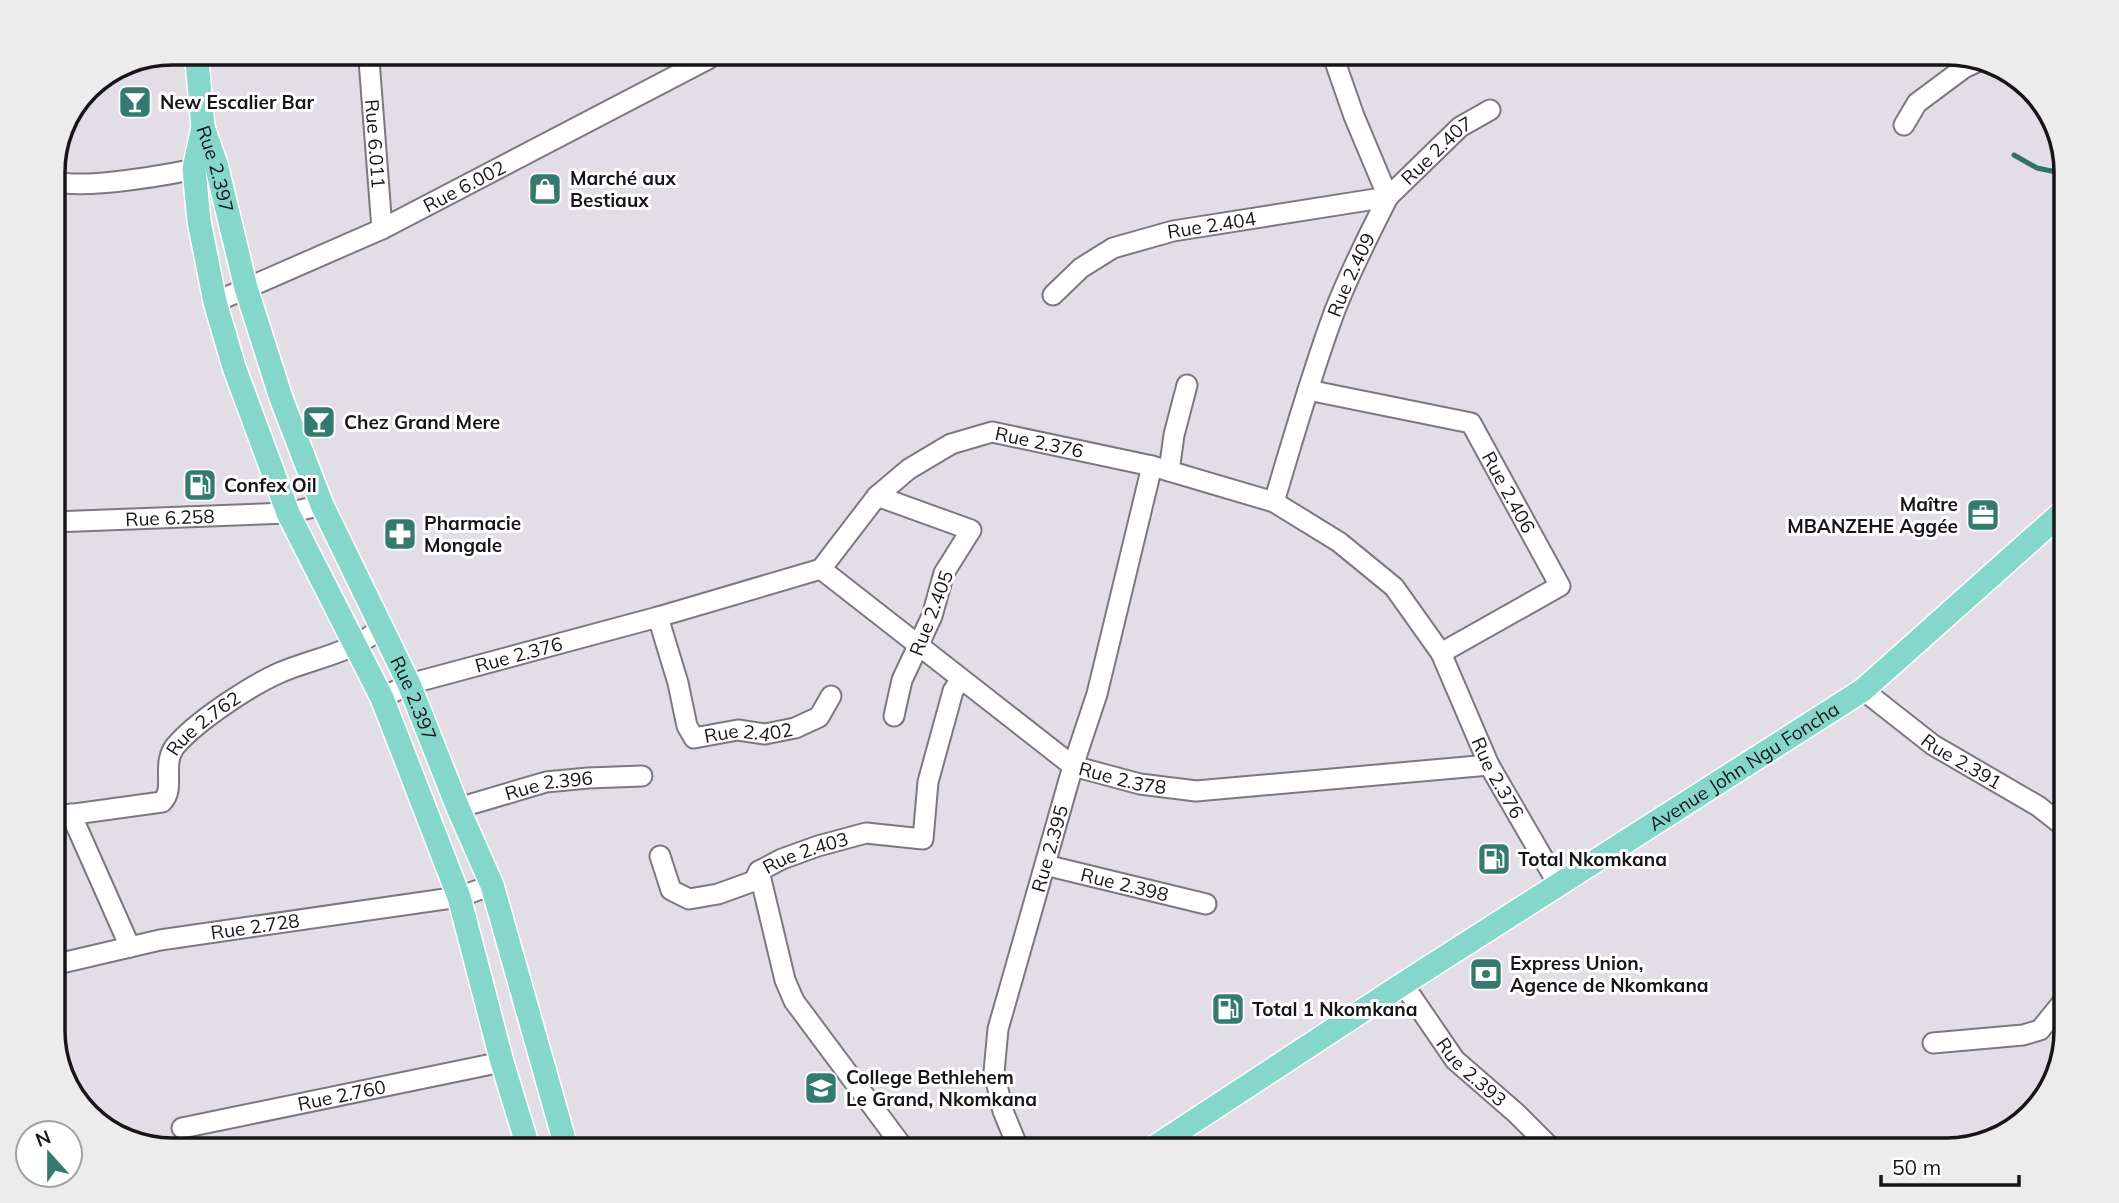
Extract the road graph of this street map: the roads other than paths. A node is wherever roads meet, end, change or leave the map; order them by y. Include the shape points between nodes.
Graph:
1 (197, 65) edge
2 (369, 65) edge
3 (696, 65) edge
4 (1337, 65) edge
5 (1967, 67) edge
6 (1490, 110) dead end
7 (1904, 125) dead end
8 (205, 167) junction
9 (65, 184) edge
10 (1388, 197) junction
11 (382, 229) junction
12 (246, 288) junction
13 (1053, 295) dead end
14 (215, 302) junction
15 (1187, 385) dead end
16 (1308, 390) junction
17 (1161, 468) junction
18 (877, 496) junction
19 (1274, 502) junction
20 (323, 505) junction
21 (288, 513) junction
22 (2054, 520) edge
23 (65, 522) edge
24 (821, 569) junction
25 (658, 617) junction
26 (382, 628) junction
27 (355, 645) junction
28 (919, 646) junction
29 (1441, 653) junction
30 (961, 679) junction
31 (410, 684) junction
32 (1863, 691) junction
33 (831, 696) dead end
34 (382, 698) junction
35 (894, 716) dead end
36 (1489, 765) junction
37 (1073, 766) junction
38 (642, 776) dead end
39 (458, 808) junction
40 (65, 815) edge
41 (2054, 819) edge
42 (65, 821) edge
43 (660, 856) dead end
44 (1045, 865) junction
45 (759, 871) junction
46 (1559, 884) junction
47 (492, 886) junction
48 (460, 897) junction
49 (1206, 904) dead end
50 (130, 947) junction
51 (65, 962) edge
52 (1403, 984) junction
53 (2054, 1013) edge
54 (1933, 1043) dead end
55 (502, 1062) junction
56 (182, 1128) dead end
57 (525, 1138) edge
58 (564, 1138) edge
59 (896, 1138) edge
60 (1014, 1138) edge
61 (1168, 1138) edge
62 (1541, 1138) edge

1 - 8 main road, Rue 2.397
2 - 11 street, Rue 6.011
3 - 11 street, Rue 6.002
4 - 10 street
5 - 7 street via 1917,103
6 - 10 street, Rue 2.407 via 1460,127
8 - 9 street via 96,184
8 - 12 main road, Rue 2.397
8 - 14 main road, Rue 2.397 via 199,221
10 - 13 street, Rue 2.404 via 1173,231 1113,248 1081,268
10 - 16 street, Rue 2.409 via 1334,312
11 - 12 street, Rue 6.002
12 - 14 street, Rue 6.002
12 - 20 main road, Rue 2.397 via 281,398
14 - 21 main road, Rue 2.397
15 - 17 street
16 - 19 street, Rue 2.409
16 - 29 street, Rue 2.406 via 1471,423 1560,586
17 - 18 street, Rue 2.376 via 992,432 951,444 909,468
17 - 19 street, Rue 2.376
17 - 37 street, Rue 2.395
18 - 24 street, Rue 2.376
18 - 28 street, Rue 2.405 via 971,530 944,573
19 - 29 street, Rue 2.376 via 1339,542 1394,587
20 - 21 street, Rue 6.258
20 - 26 main road, Rue 2.397
21 - 23 street, Rue 6.258
21 - 27 main road, Rue 2.397
22 - 32 main road, Avenue John Ngu Foncha
24 - 25 street, Rue 2.376
24 - 28 street, Rue 2.378
25 - 31 street, Rue 2.376
25 - 33 street, Rue 2.402 via 694,738 738,730 765,734 795,728 819,717
26 - 27 street, Rue 2.762
26 - 31 main road, Rue 2.397
27 - 34 main road, Rue 2.397
27 - 40 street, Rue 2.762 via 269,678 195,728 172,751 168,792 162,802
28 - 30 street, Rue 2.378
28 - 35 street, Rue 2.405 via 902,680
29 - 36 street, Rue 2.376
30 - 37 street, Rue 2.378
30 - 45 street, Rue 2.403 via 953,691 928,782 923,839 866,833 806,850
31 - 34 street, Rue 2.376
31 - 39 main road, Rue 2.397
32 - 41 street, Rue 2.391 via 1933,746
32 - 46 main road, Avenue John Ngu Foncha
34 - 48 main road, Rue 2.397
36 - 37 street, Rue 2.378 via 1196,791 1140,784
36 - 46 street, Rue 2.376
37 - 44 street, Rue 2.395
38 - 39 street, Rue 2.396 via 546,782
39 - 47 main road, Rue 2.397
42 - 50 street
43 - 45 street via 671,890 689,899 754,881
44 - 49 street, Rue 2.398
44 - 60 street, Rue 2.395 via 998,1029 994,1072
45 - 59 street, Rue 2.403 via 794,1001
46 - 52 main road, Avenue John Ngu Foncha
47 - 48 street, Rue 2.728
47 - 58 main road, Rue 2.397
48 - 50 street, Rue 2.728
48 - 55 main road, Rue 2.397
50 - 51 street, Rue 2.728
52 - 61 main road, Avenue John Ngu Foncha
52 - 62 street, Rue 2.393 via 1455,1060
53 - 54 street via 2040,1030 2022,1035
55 - 56 street, Rue 2.760
55 - 57 main road, Rue 2.397

